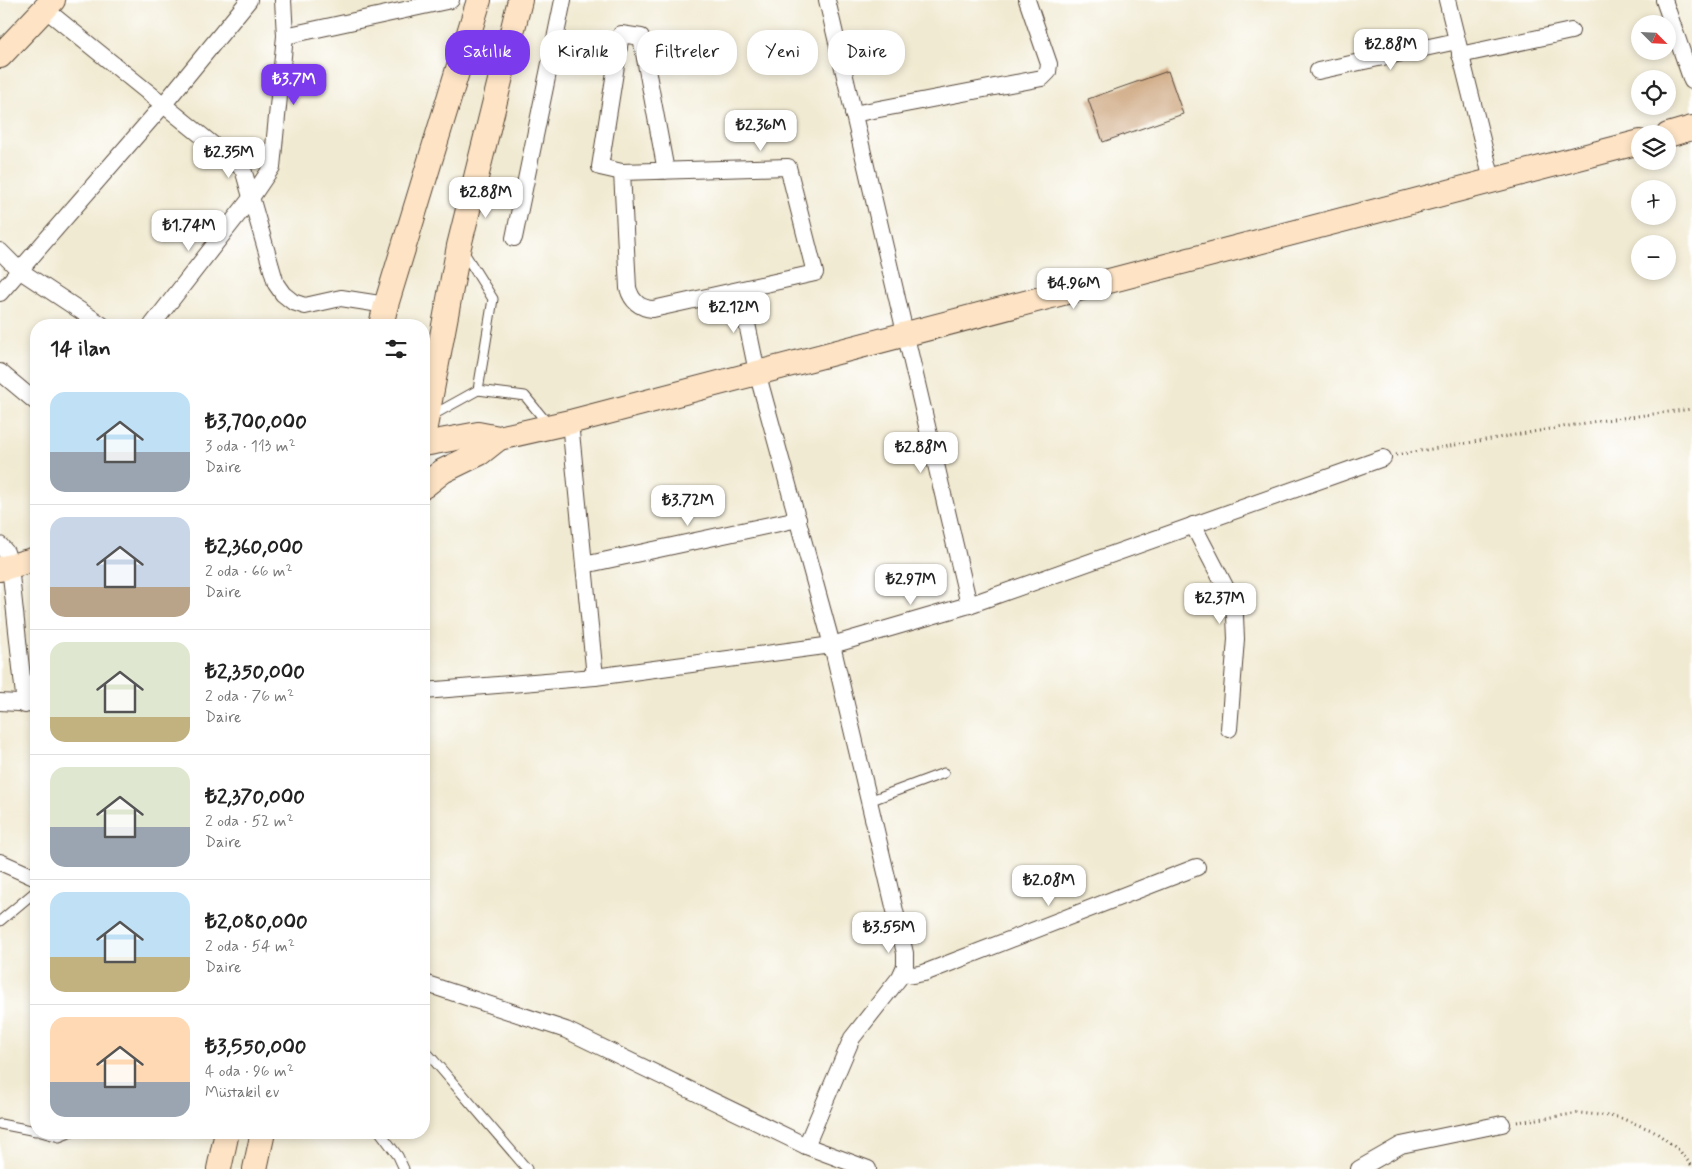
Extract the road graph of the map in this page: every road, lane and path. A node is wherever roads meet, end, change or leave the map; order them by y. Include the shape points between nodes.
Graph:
1 (249, 0) edge
2 (283, 0) edge
3 (451, 0) edge
4 (478, 0) edge
5 (520, 0) edge
6 (563, 0) edge
7 (827, 0) edge
8 (1027, 0) edge
9 (1447, 0) edge
10 (1664, 0) edge
11 (49, 4) edge
12 (1571, 30) dead end
13 (285, 36) junction
14 (1459, 48) junction
15 (0, 56) edge
16 (1318, 71) dead end
17 (1692, 81) edge
18 (164, 104) junction
19 (853, 114) junction
20 (1692, 128) edge
21 (1676, 133) edge
22 (1631, 144) edge
23 (666, 171) junction
24 (622, 172) junction
25 (1492, 180) junction
26 (251, 198) junction
27 (514, 238) dead end
28 (459, 246) junction
29 (0, 251) edge
30 (18, 270) junction
31 (740, 290) junction
32 (0, 293) edge
33 (384, 315) edge
34 (93, 319) edge
35 (157, 319) edge
36 (904, 335) junction
37 (0, 372) edge
38 (757, 372) junction
39 (478, 390) junction
40 (30, 397) edge
41 (430, 399) edge
42 (1692, 410) edge
43 (430, 422) edge
44 (560, 424) junction
45 (499, 438) junction
46 (430, 443) edge
47 (1383, 458) joint
48 (430, 481) edge
49 (798, 519) junction
50 (1193, 526) junction
51 (30, 559) edge
52 (3, 560) edge
53 (584, 565) junction
54 (969, 605) junction
55 (832, 646) junction
56 (595, 677) junction
57 (430, 691) edge
58 (30, 700) edge
59 (0, 702) edge
60 (30, 705) edge
61 (1229, 729) dead end
62 (944, 773) dead end
63 (869, 801) junction
64 (0, 862) edge
65 (1197, 867) dead end
66 (30, 875) edge
67 (30, 896) edge
68 (0, 921) edge
69 (903, 972) junction
70 (430, 985) edge
71 (430, 1056) edge
72 (0, 1124) edge
73 (1502, 1124) joint
74 (30, 1130) edge
75 (225, 1139) edge
76 (261, 1139) edge
77 (385, 1139) edge
78 (806, 1146) junction
79 (1692, 1166) edge
80 (219, 1169) edge
81 (255, 1169) edge
82 (404, 1169) edge
83 (527, 1169) edge
84 (868, 1169) edge
85 (1359, 1169) edge

1 - 18 street
2 - 13 street
3 - 13 street
4 - 33 main road
5 - 28 main road
6 - 27 street
7 - 19 street
8 - 19 street via 1049,64 1048,72 1042,78
9 - 14 street
10 - 17 street
11 - 15 main road
11 - 18 street
12 - 14 street
13 - 26 street via 272,167
14 - 16 street
14 - 25 street
18 - 26 street via 242,169
18 - 30 street
19 - 36 street
20 - 21 main road
22 - 25 main road
23 - 24 street
23 - 24 street via 642,37 622,34 600,167
23 - 31 street via 788,167 816,273
24 - 31 street via 628,288 634,301 653,309
25 - 36 main road
26 - 33 street via 276,284 283,294 305,306 340,298
26 - 35 street
28 - 39 lane via 493,299
28 - 41 main road
29 - 30 street
30 - 32 street
30 - 34 street
31 - 38 street
36 - 38 main road
36 - 54 street
37 - 40 street
38 - 44 main road
38 - 49 street
39 - 43 lane
39 - 44 lane via 525,396
42 - 47 path via 1598,421
44 - 45 main road
44 - 53 street
45 - 46 main road via 478,434
45 - 48 main road via 480,453 443,471
47 - 50 street
49 - 53 street
49 - 55 street
50 - 54 street
50 - 61 street via 1229,594 1235,616
51 - 52 main road
52 - 58 street
53 - 56 street
54 - 55 street
55 - 56 street
55 - 63 street
56 - 57 street
59 - 60 street
62 - 63 lane
63 - 69 street via 905,952
64 - 66 street
65 - 69 street via 924,973 913,975
67 - 68 lane
69 - 78 street via 852,1038
70 - 78 street via 566,1030
71 - 83 lane
72 - 74 lane
73 - 79 path via 1580,1113 1618,1117 1654,1132 1680,1150
73 - 85 street via 1401,1145
75 - 80 main road
76 - 81 main road
77 - 82 lane
78 - 84 street

